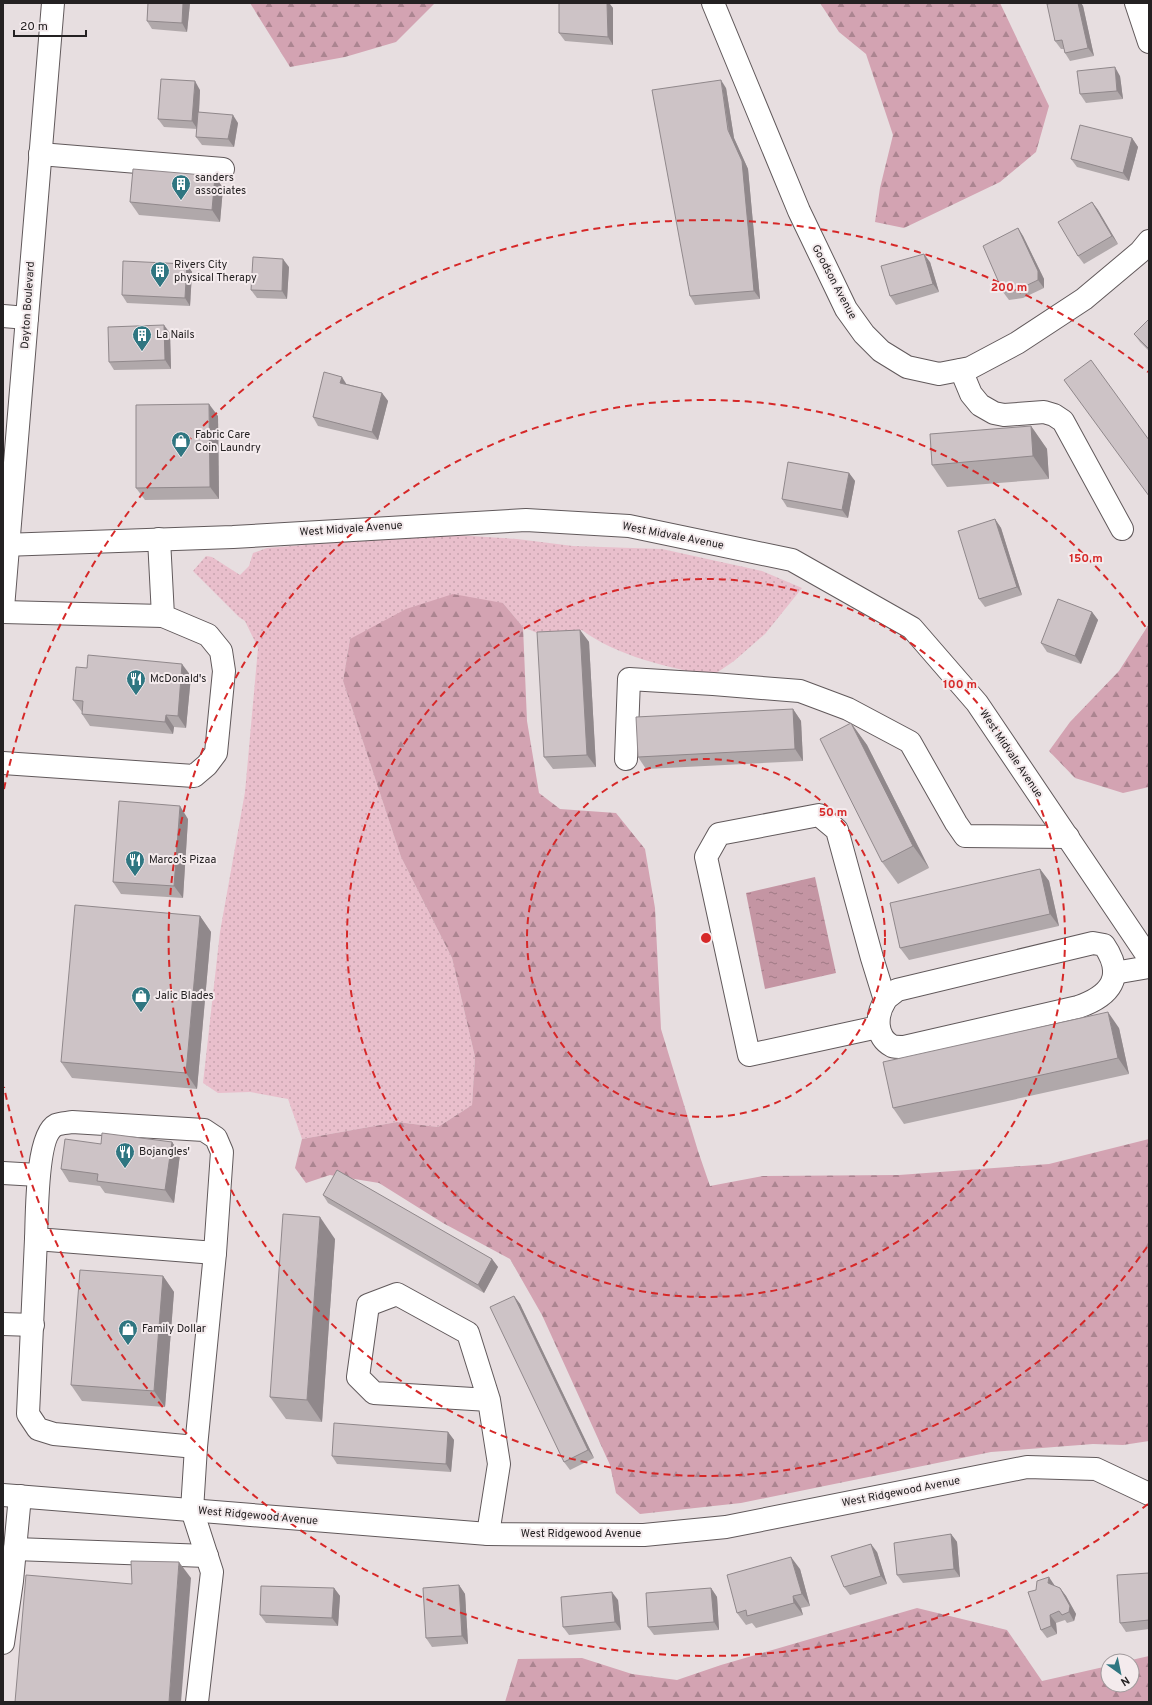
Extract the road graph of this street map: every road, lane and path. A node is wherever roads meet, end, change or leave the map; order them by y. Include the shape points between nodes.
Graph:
1 (53, 3) edge
2 (713, 3) edge
3 (1136, 3) edge
4 (1149, 42) edge
5 (40, 154) junction
6 (223, 169) dead end
7 (1149, 241) edge
8 (3, 316) edge
9 (27, 318) junction
10 (961, 370) junction
11 (9, 476) edge
12 (1122, 530) dead end
13 (159, 539) junction
14 (6, 545) edge
15 (3, 608) edge
16 (3, 612) edge
17 (163, 616) junction
18 (626, 759) dead end
19 (3, 763) edge
20 (1068, 838) junction
21 (1149, 958) edge
22 (1149, 967) edge
23 (1114, 972) junction
24 (885, 1000) junction
25 (878, 1027) junction
26 (3, 1173) edge
27 (38, 1175) junction
28 (36, 1238) junction
29 (215, 1253) junction
30 (3, 1324) edge
31 (33, 1325) junction
32 (489, 1400) junction
33 (196, 1446) junction
34 (1149, 1494) edge
35 (12, 1496) edge
36 (192, 1510) junction
37 (488, 1534) junction
38 (15, 1549) junction
39 (207, 1556) junction
40 (3, 1643) edge
41 (197, 1702) edge

1 - 5 street, Dayton Boulevard
2 - 10 street, Goodson Avenue via 799,211 846,309 864,334 881,351 907,367 939,374
3 - 4 street
5 - 6 street
5 - 9 street, Dayton Boulevard
7 - 10 street, Goodson Avenue via 1140,252 1084,299 1017,343 970,368
8 - 9 street
9 - 11 street, Dayton Boulevard
10 - 12 street via 970,394 980,405 994,413 1004,415 1044,412 1063,421
11 - 14 street, Dayton Boulevard
13 - 14 street, West Midvale Avenue
13 - 17 street
13 - 20 street, West Midvale Avenue via 526,520 629,526 792,560 912,628 977,703
14 - 15 street, Dayton Boulevard
16 - 17 street
17 - 19 street via 208,635 221,651 224,671 216,753 208,765 194,776
18 - 20 street via 629,679 800,691 848,708 910,742 965,836
20 - 21 street, West Midvale Avenue
22 - 23 street
23 - 24 street via 1110,954 1104,945 1093,943 897,990
23 - 25 street via 1114,981 1109,989 1091,1002 1018,1021 904,1047 889,1044
24 - 25 street via 879,1015
24 - 25 street via 837,830 819,814 719,834 706,857 749,1055
26 - 27 street
27 - 28 street
27 - 29 street via 46,1137 56,1126 72,1122 204,1130 216,1138 222,1152
28 - 29 street
28 - 31 street
29 - 33 street
30 - 31 street
31 - 33 street via 28,1414 38,1429 54,1434
32 - 32 street via 468,1333 397,1294 368,1305 358,1377 374,1393
32 - 37 street via 499,1464
33 - 36 street
34 - 37 street, West Ridgewood Avenue via 1096,1469 1027,1467 726,1527 644,1535
35 - 36 street, West Ridgewood Avenue
35 - 38 street
36 - 37 street, West Ridgewood Avenue
36 - 39 street
38 - 39 street
38 - 40 street
39 - 41 street via 212,1572

